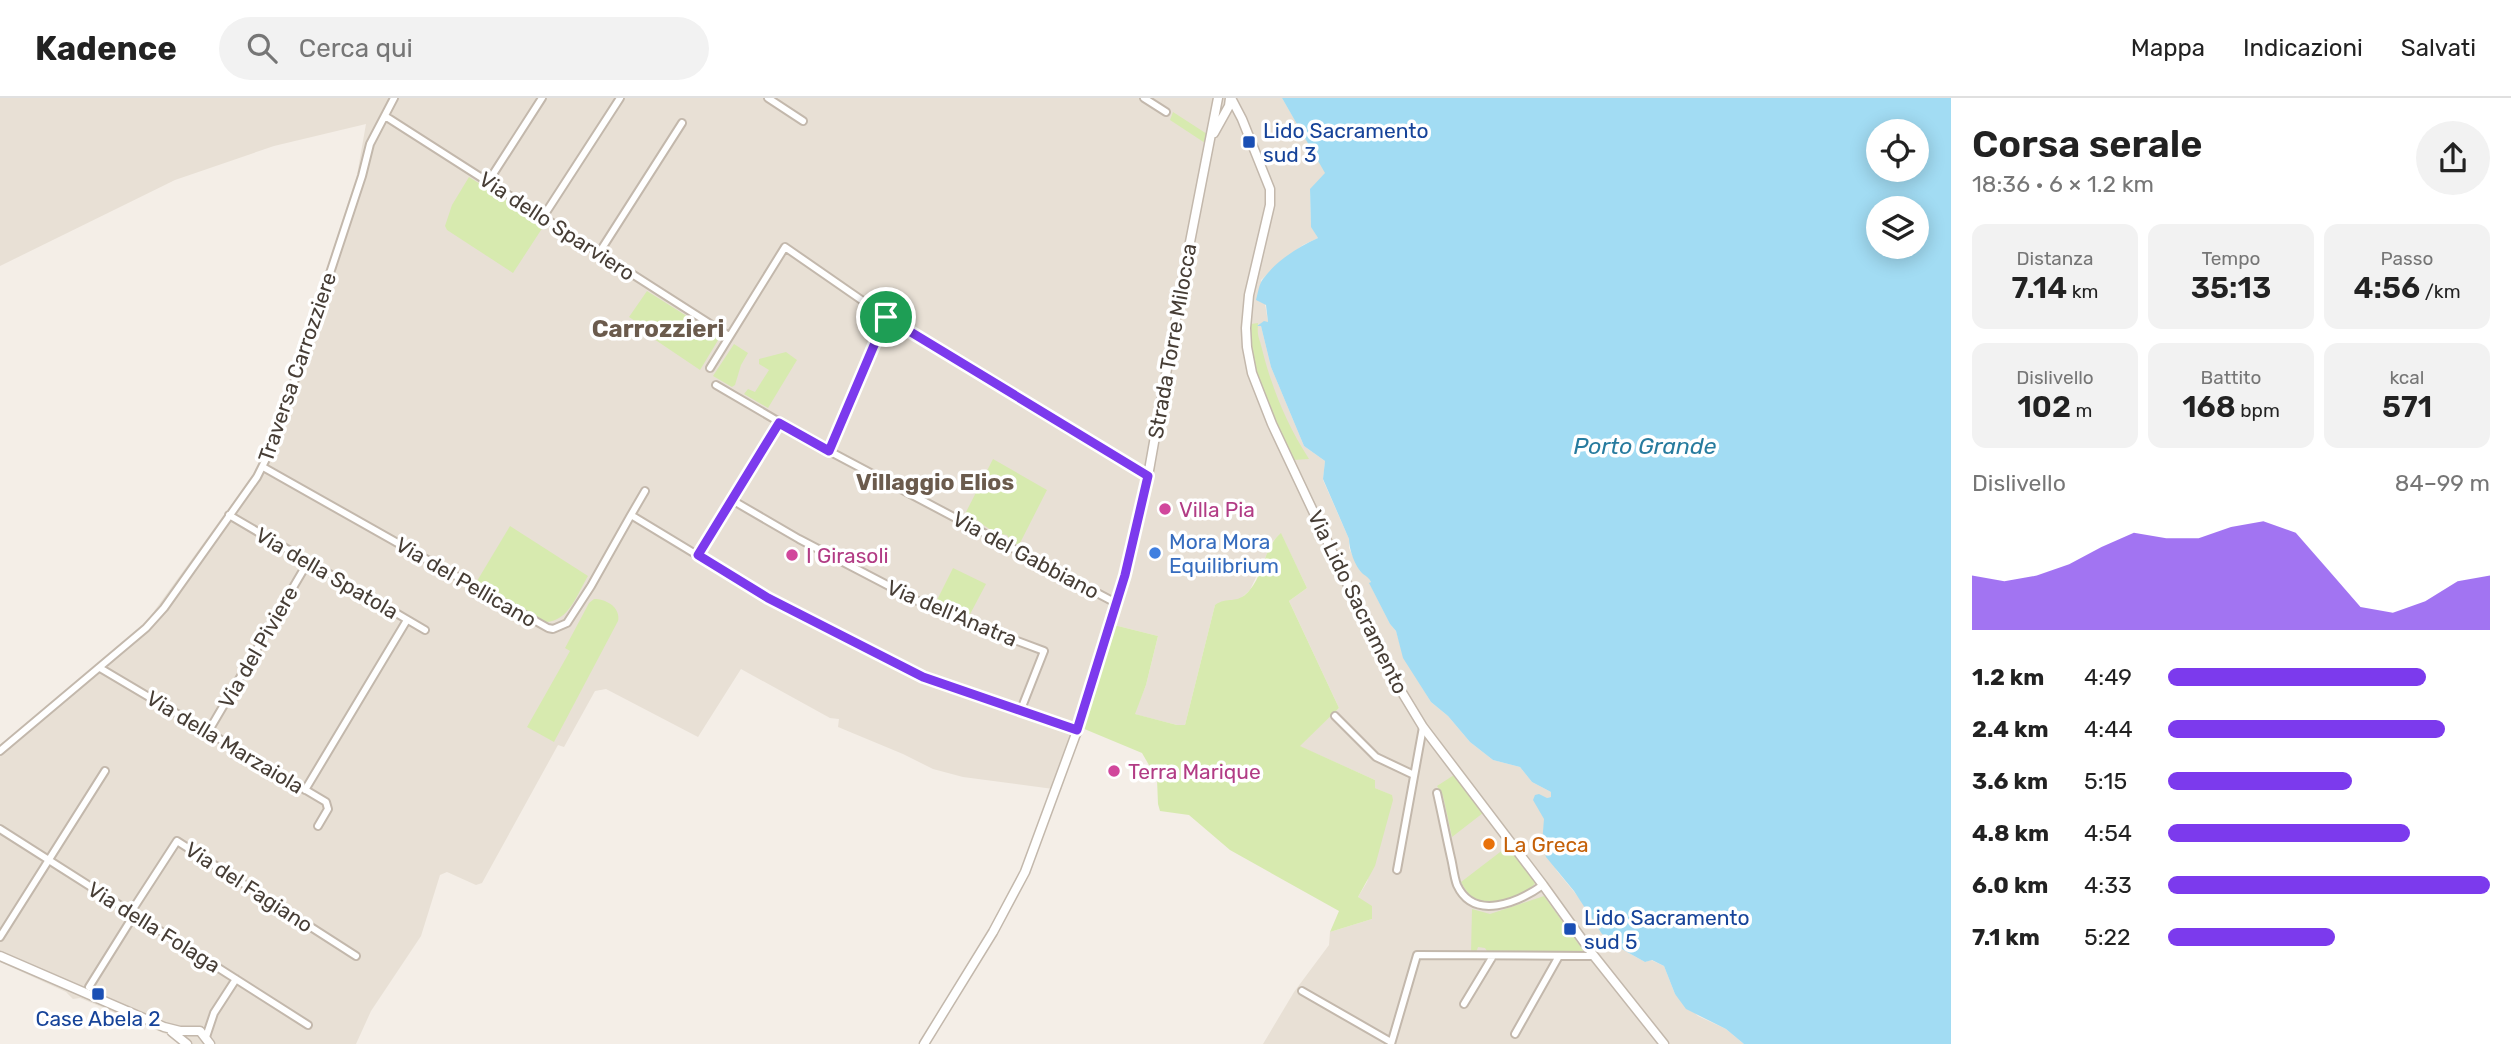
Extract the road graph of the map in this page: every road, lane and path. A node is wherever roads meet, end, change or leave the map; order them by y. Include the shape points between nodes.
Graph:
1 (394, 98) edge
2 (542, 98) edge
3 (620, 98) edge
4 (768, 98) edge
5 (1144, 98) edge
6 (1229, 98) edge
7 (1218, 102) edge
8 (1166, 112) dead end
9 (384, 116) junction
10 (1242, 119) junction
11 (803, 121) dead end
12 (682, 123) dead end
13 (1219, 124) junction
14 (1211, 139) junction
15 (488, 182) junction
16 (543, 218) junction
17 (599, 253) junction
18 (886, 317) junction
19 (729, 336) junction
20 (710, 368) dead end
21 (716, 385) dead end
22 (779, 423) junction
23 (829, 451) junction
24 (263, 467) junction
25 (1148, 476) junction
26 (645, 491) dead end
27 (732, 499) junction
28 (631, 515) junction
29 (229, 516) junction
30 (698, 555) junction
31 (308, 562) junction
32 (1116, 603) junction
33 (407, 620) junction
34 (425, 630) dead end
35 (100, 668) junction
36 (1020, 712) junction
37 (1335, 716) dead end
38 (1423, 727) junction
39 (1077, 730) junction
40 (208, 732) junction
41 (0, 751) edge
42 (105, 771) dead end
43 (1413, 775) junction
44 (305, 790) junction
45 (1437, 793) dead end
46 (318, 826) dead end
47 (0, 829) edge
48 (49, 860) junction
49 (1397, 870) dead end
50 (1543, 885) junction
51 (133, 914) junction
52 (0, 937) edge
53 (1418, 946) dead end
54 (0, 956) edge
55 (356, 956) dead end
56 (1417, 956) junction
57 (1493, 956) junction
58 (1559, 956) junction
59 (1594, 956) junction
60 (236, 979) junction
61 (89, 987) dead end
62 (1303, 991) dead end
63 (1464, 1004) dead end
64 (214, 1013) junction
65 (309, 1025) dead end
66 (164, 1027) junction
67 (195, 1031) junction
68 (1515, 1034) dead end
69 (207, 1041) edge
70 (1391, 1043) edge
71 (187, 1044) edge
72 (924, 1044) edge
73 (1664, 1044) edge

1 - 9 street, Traversa Carrozziere
2 - 15 street
3 - 16 street
4 - 11 street
5 - 8 street
6 - 7 street
6 - 10 street, Via Lido Sacramento
6 - 13 street
7 - 14 street, Strada Torre Milocca
9 - 15 street, Via dello Sparviero
9 - 24 street, Traversa Carrozziere via 370,145
10 - 13 street via 1232,117
10 - 38 street, Via Lido Sacramento via 1271,196 1247,311 1252,373 1386,666
12 - 17 street
13 - 14 street
14 - 25 street, Strada Torre Milocca
15 - 16 street, Via dello Sparviero
16 - 17 street, Via dello Sparviero
17 - 19 street, Via dello Sparviero
18 - 19 street via 785,247
18 - 23 street
18 - 25 street
19 - 20 street
21 - 22 street, Via del Gabbiano
22 - 23 street, Via del Gabbiano
22 - 27 street
23 - 32 street, Via del Gabbiano
24 - 28 street, Via del Pellicano via 554,629 567,623 592,586
24 - 29 street, Traversa Carrozziere
25 - 32 street, Strada Torre Milocca
26 - 28 street
27 - 30 street
27 - 36 street, Via dell'Anatra via 935,610 1044,651
28 - 30 street
29 - 31 street, Via della Spatola
29 - 35 street, Traversa Carrozziere via 163,608
30 - 36 street via 768,598 923,677
31 - 33 street, Via della Spatola
31 - 40 street, Via del Piviere
32 - 39 street, Strada Torre Milocca
33 - 34 street, Via della Spatola
33 - 44 street
35 - 40 street, Via della Marzaiola
35 - 41 street, Traversa Carrozziere
36 - 39 street
37 - 43 street via 1376,757
38 - 43 street
38 - 50 street, Via Lido Sacramento
39 - 72 street, Strada Torre Milocca via 1025,872
40 - 44 street, Via della Marzaiola
42 - 48 street
43 - 49 street
44 - 46 street, Via della Marzaiola via 326,802 328,809
45 - 50 street via 1457,884 1469,900 1497,906
47 - 48 street, Via della Folaga
48 - 51 street, Via della Folaga
48 - 52 street
50 - 59 street, Via Lido Sacramento
51 - 55 street, Via del Fagiano via 177,841
51 - 60 street, Via della Folaga
51 - 61 street, Via del Fagiano
53 - 56 street
54 - 66 street
56 - 57 street
56 - 70 street
57 - 58 street
57 - 63 street
58 - 59 street
58 - 68 street
59 - 73 street, Via Lido Sacramento
60 - 64 street
60 - 65 street, Via della Folaga
62 - 70 street
64 - 67 street
64 - 69 street
66 - 67 street
66 - 71 street
67 - 69 street via 202,1032
67 - 71 street via 188,1035

